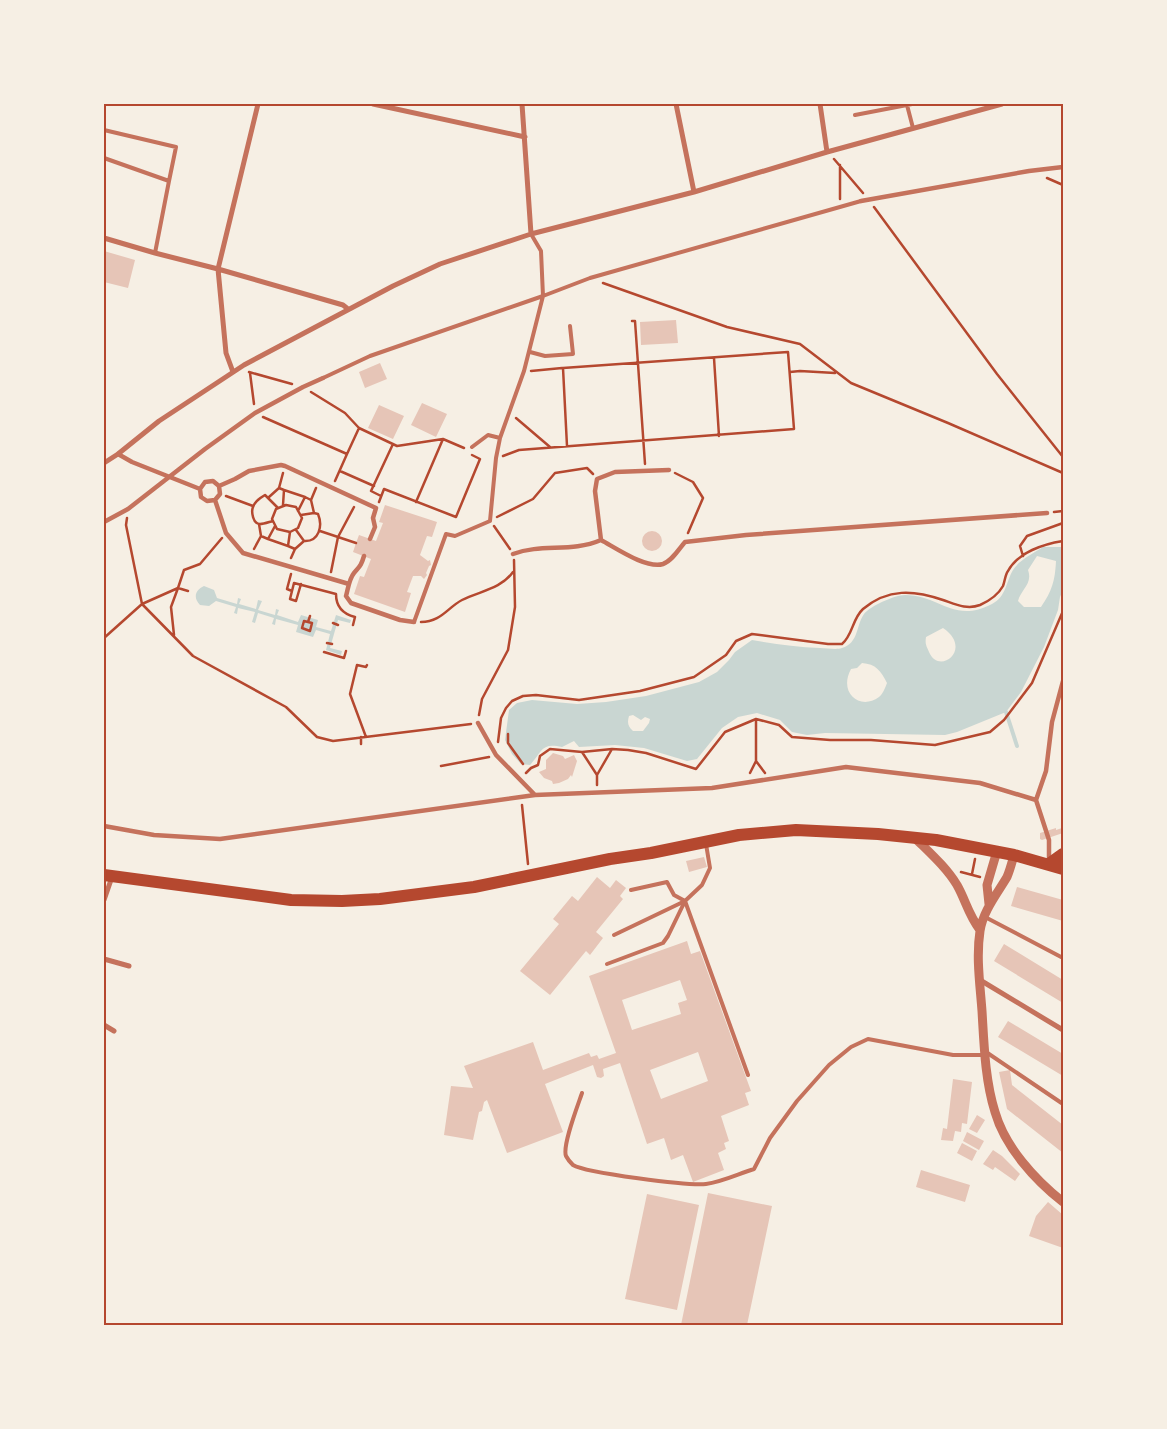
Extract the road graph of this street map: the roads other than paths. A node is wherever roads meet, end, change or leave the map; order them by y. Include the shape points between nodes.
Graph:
1 (258, 104) edge
2 (373, 104) edge
3 (522, 104) edge
4 (676, 104) edge
5 (820, 104) edge
6 (912, 104) edge
7 (1002, 104) edge
8 (907, 106) junction
9 (855, 115) dead end
10 (913, 128) junction
11 (104, 130) edge
12 (525, 137) junction
13 (826, 152) junction
14 (104, 158) edge
15 (1063, 167) edge
16 (169, 181) junction
17 (694, 192) junction
18 (861, 201) joint
19 (531, 234) junction
20 (104, 238) edge
21 (154, 253) junction
22 (218, 269) junction
23 (543, 296) junction
24 (348, 310) junction
25 (570, 326) dead end
26 (530, 352) junction
27 (233, 372) junction
28 (324, 378) joint
29 (500, 438) junction
30 (472, 447) dead end
31 (118, 454) junction
32 (104, 463) edge
33 (669, 470) road end
34 (170, 477) junction
35 (219, 486) junction
36 (200, 489) junction
37 (215, 500) junction
38 (1047, 513) dead end
39 (104, 522) edge
40 (370, 539) dead end
41 (601, 540) junction
42 (513, 554) road end
43 (364, 556) dead end
44 (349, 584) junction
45 (414, 622) joint
46 (1063, 681) edge
47 (478, 723) road end
48 (535, 795) junction
49 (1036, 800) junction
50 (104, 826) edge
51 (915, 838) junction
52 (706, 842) junction
53 (997, 852) junction
54 (1063, 854) edge
55 (1014, 855) junction
56 (1049, 864) junction
57 (1063, 869) edge
58 (108, 876) edge
59 (631, 890) dead end
60 (104, 900) edge
61 (686, 901) junction
62 (989, 905) junction
63 (984, 917) junction
64 (980, 930) junction
65 (614, 935) dead end
66 (1063, 958) edge
67 (104, 959) edge
68 (607, 964) dead end
69 (129, 966) dead end
70 (980, 980) junction
71 (104, 1025) edge
72 (114, 1030) dead end
73 (1063, 1030) edge
74 (985, 1053) junction
75 (748, 1075) dead end
76 (582, 1093) dead end
77 (1063, 1104) edge
78 (1063, 1202) edge

1 - 22 street
2 - 12 street
3 - 12 street
4 - 17 street
5 - 13 street
6 - 8 lane
7 - 10 street
8 - 9 lane
8 - 10 lane
10 - 13 street
11 - 16 lane via 176,147
12 - 19 street
13 - 17 street
14 - 16 lane
15 - 18 street
16 - 21 lane
17 - 19 street
18 - 23 lane via 590,278
19 - 23 lane via 541,251
19 - 24 street via 440,264
20 - 21 street
21 - 22 street
22 - 24 street
22 - 27 street via 226,353
23 - 26 lane
23 - 28 lane via 370,356
24 - 27 street
25 - 26 lane via 573,354 545,356
26 - 29 lane
27 - 31 street via 159,421
28 - 34 street via 255,413
29 - 30 lane via 488,435
29 - 45 lane via 490,520 455,536 446,534
31 - 32 street
31 - 34 street
33 - 41 street via 615,472 597,479 596,514
34 - 36 street
34 - 39 street via 128,509
35 - 36 street via 209,481
35 - 37 street via 220,494
35 - 40 street via 249,471 285,466 376,508 375,527
36 - 37 street via 204,500
37 - 44 street via 226,533 243,553
38 - 41 street via 685,542 663,564 647,564
41 - 42 street via 579,547 535,549
43 - 44 street via 360,569 353,574
44 - 45 street via 346,596 351,603
46 - 49 street via 1052,722 1046,771
47 - 48 street via 496,755
48 - 49 street via 712,788 846,767 980,784
48 - 50 street via 220,839 154,835
49 - 56 street via 1048,840
51 - 52 highway via 796,830
51 - 53 highway
51 - 64 street via 950,874
52 - 58 highway via 474,887 380,899 291,900
52 - 61 lane via 710,868 702,885
53 - 55 highway
53 - 62 street via 988,885
54 - 56 highway
55 - 56 highway
55 - 62 street via 1008,875
56 - 57 highway
58 - 60 street
59 - 61 lane via 667,882 674,895
61 - 65 lane
61 - 68 lane via 663,943
61 - 75 lane
62 - 63 street
63 - 64 street
63 - 66 lane
64 - 70 street
67 - 69 street
70 - 73 street
70 - 74 street
71 - 72 street
74 - 76 lane via 953,1056 868,1039 852,1046 829,1065 797,1101 770,1138 754,1169 706,1184 615,1174 572,1164 565,1146
74 - 77 lane
74 - 78 street via 995,1114 1006,1137 1020,1159

